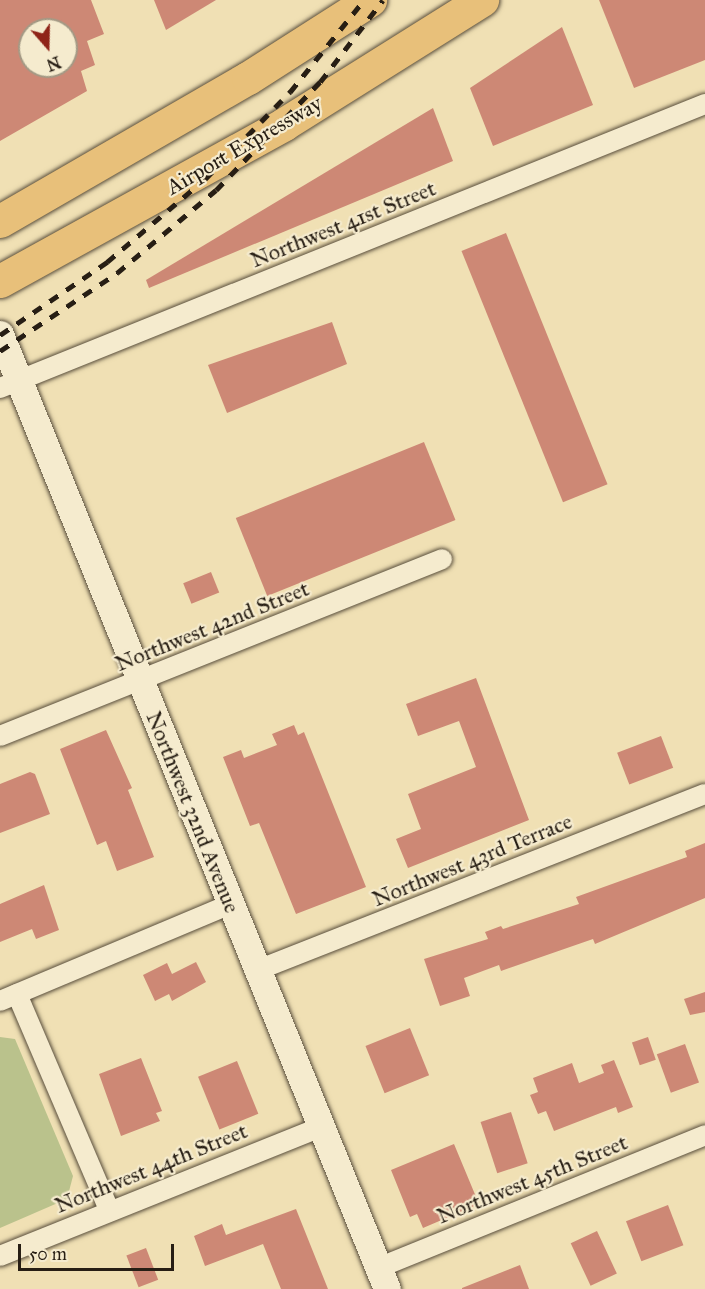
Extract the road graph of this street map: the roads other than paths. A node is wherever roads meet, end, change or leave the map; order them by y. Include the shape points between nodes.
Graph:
1 (370, 0) edge
2 (482, 0) edge
3 (705, 104) edge
4 (0, 221) edge
5 (0, 281) edge
6 (0, 334) edge
7 (9, 384) edge
8 (442, 559) dead end
9 (141, 682) junction
10 (0, 736) edge
11 (705, 794) edge
12 (231, 904) junction
13 (258, 970) junction
14 (9, 998) edge
15 (321, 1126) junction
16 (705, 1134) edge
17 (109, 1210) junction
18 (0, 1256) edge
19 (382, 1278) edge

1 - 4 highway via 248,78
2 - 5 highway, Airport Expressway via 284,124
3 - 7 street, Northwest 41st Street
6 - 7 main road, Northwest 32nd Avenue
7 - 9 main road, Northwest 32nd Avenue
8 - 9 street, Northwest 42nd Street
9 - 10 street, Northwest 42nd Street
9 - 12 main road, Northwest 32nd Avenue
11 - 13 street, Northwest 43rd Terrace
12 - 13 main road, Northwest 32nd Avenue
12 - 14 street
13 - 15 main road, Northwest 32nd Avenue
14 - 17 street
15 - 17 street, Northwest 44th Street
15 - 19 main road, Northwest 32nd Avenue
16 - 19 street, Northwest 45th Street
17 - 18 street, Northwest 44th Street

